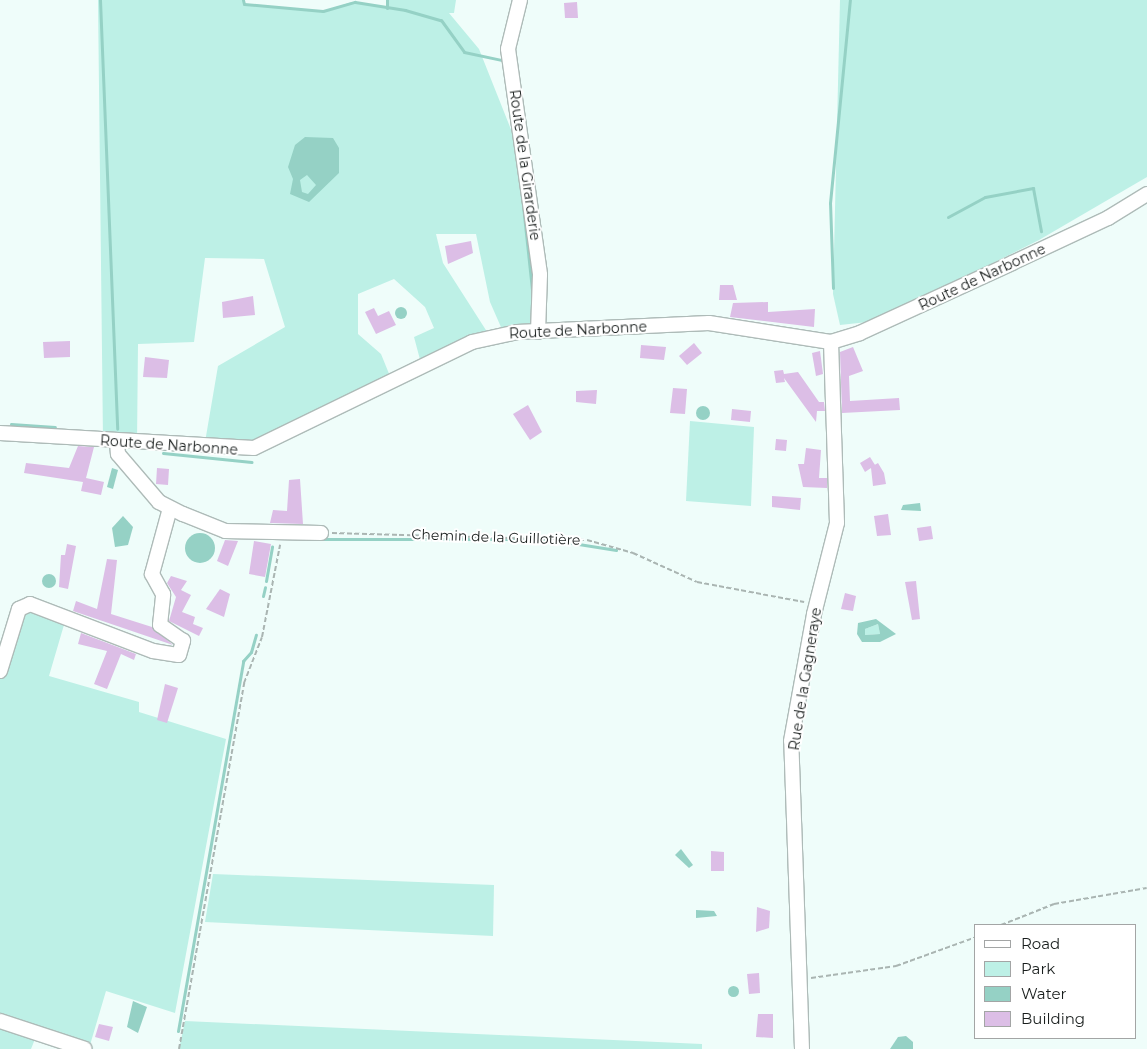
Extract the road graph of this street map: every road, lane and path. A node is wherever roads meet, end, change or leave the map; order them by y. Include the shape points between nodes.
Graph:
1 (520, 0) edge
2 (1147, 194) edge
3 (538, 332) junction
4 (831, 342) junction
5 (0, 433) edge
6 (116, 441) junction
7 (170, 508) junction
8 (321, 533) joint
9 (282, 534) junction
10 (817, 604) junction
11 (0, 671) edge
12 (1147, 888) edge
13 (1003, 924) edge
14 (974, 938) edge
15 (799, 978) junction
16 (0, 1020) edge
17 (85, 1049) edge
18 (179, 1049) edge
19 (802, 1049) edge

1 - 3 street, Route de la Girarderie via 508,49 540,275
2 - 4 street, Route de Narbonne via 1108,218 1012,264 860,333
3 - 4 street, Route de Narbonne via 709,323
3 - 6 street, Route de Narbonne via 472,342 254,448
4 - 10 street, Rue de la Gagneraye via 839,491 837,523
5 - 6 street, Route de Narbonne
6 - 7 street via 122,460
7 - 9 street via 225,531
7 - 11 street via 152,574 163,594 160,625 183,641 179,655 153,650 30,604 19,609
8 - 9 street
8 - 10 path, Chemin de la Guillotière via 587,540 633,553 697,582
9 - 18 path via 262,637 244,683
10 - 15 street, Rue de la Gagneraye via 792,741
12 - 13 path via 1054,904
14 - 15 path via 896,966
15 - 19 street, Rue de la Gagneraye
16 - 17 street

